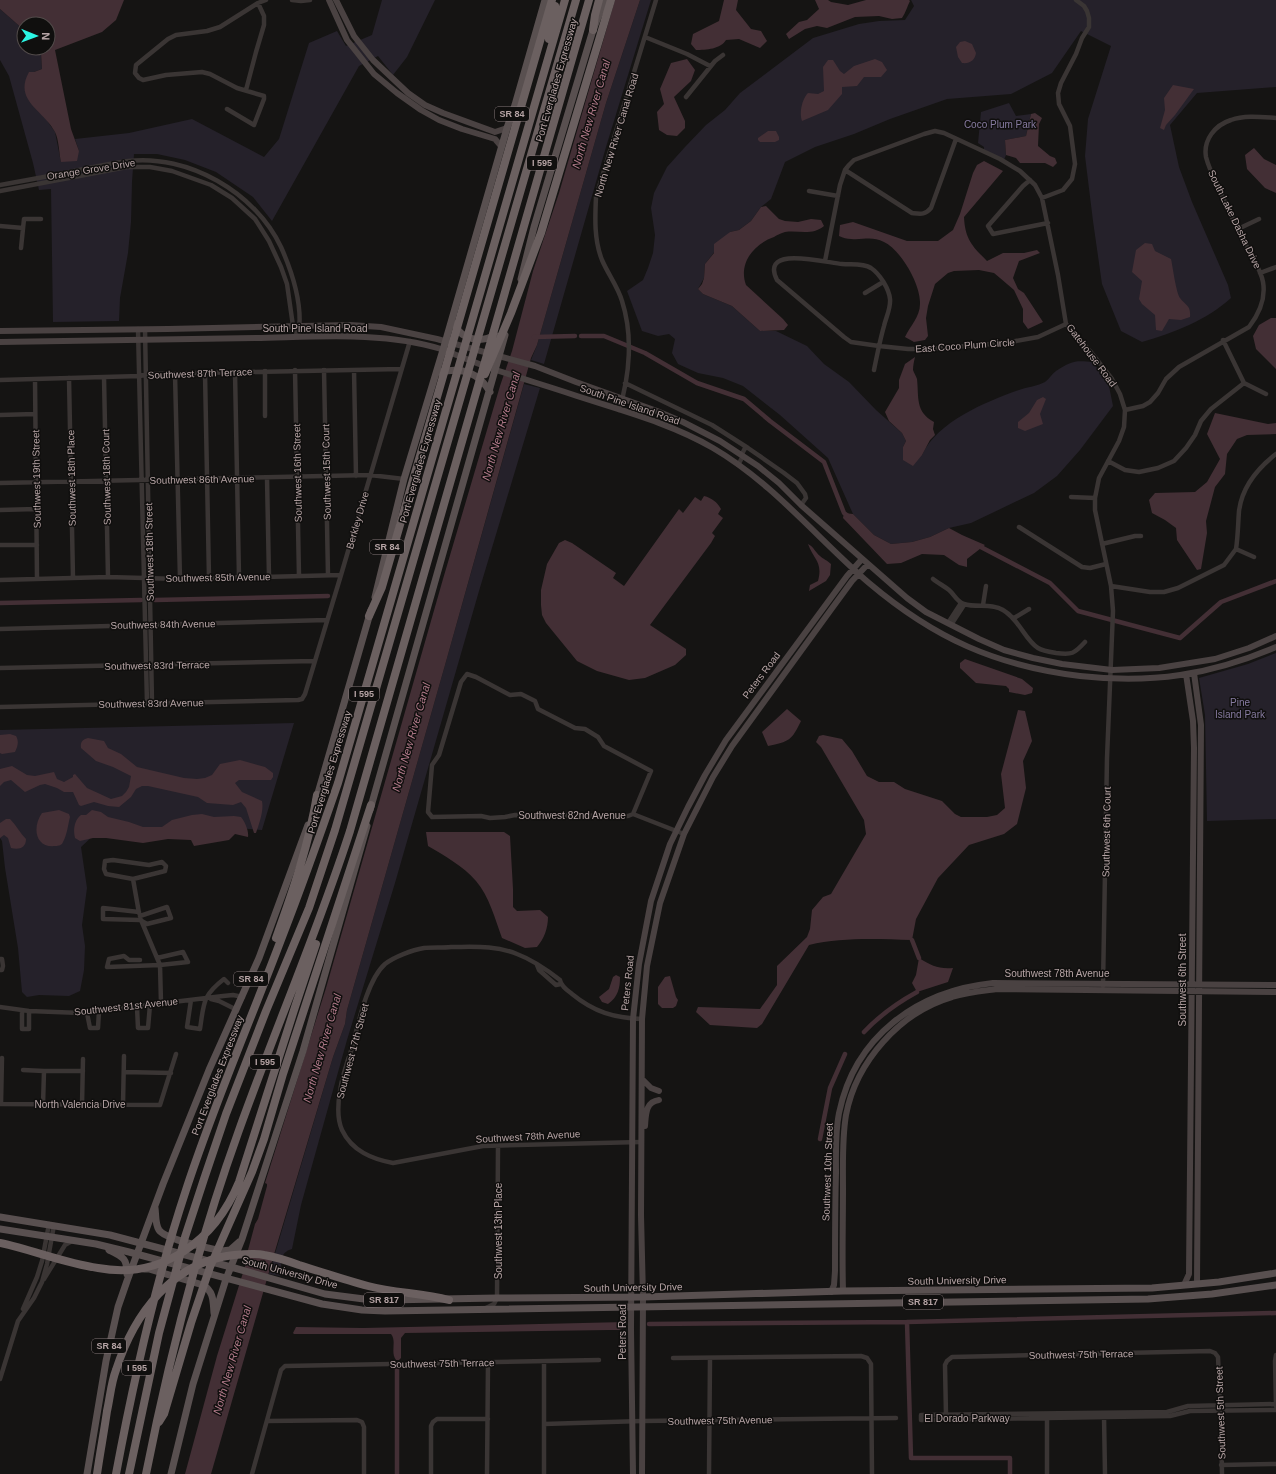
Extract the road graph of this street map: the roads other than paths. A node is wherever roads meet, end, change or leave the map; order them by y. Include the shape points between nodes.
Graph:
1 (266, 0) edge
2 (292, 0) edge
3 (310, 0) edge
4 (329, 0) edge
5 (336, 0) edge
6 (546, 0) edge
7 (552, 0) edge
8 (556, 0) edge
9 (565, 0) edge
10 (576, 0) edge
11 (589, 0) edge
12 (599, 0) edge
13 (605, 0) edge
14 (610, 0) edge
15 (656, 0) edge
16 (1080, 1) edge
17 (258, 3) junction
18 (593, 30) junction
19 (645, 37) junction
20 (723, 55) dead end
21 (710, 66) junction
22 (543, 76) junction
23 (246, 90) junction
24 (686, 97) dead end
25 (226, 109) dead end
26 (1276, 118) edge
27 (506, 128) junction
28 (956, 139) junction
29 (501, 146) junction
30 (845, 170) junction
31 (1030, 180) junction
32 (0, 185) edge
33 (0, 191) edge
34 (810, 191) dead end
35 (838, 196) junction
36 (1042, 198) junction
37 (41, 219) dead end
38 (1259, 219) dead end
39 (1048, 223) junction
40 (0, 226) edge
41 (23, 228) junction
42 (1238, 229) junction
43 (21, 248) dead end
44 (825, 261) junction
45 (1276, 267) edge
46 (1260, 273) junction
47 (882, 282) junction
48 (865, 293) dead end
49 (452, 317) junction
50 (1066, 324) junction
51 (293, 326) junction
52 (301, 326) junction
53 (381, 327) junction
54 (507, 328) junction
55 (142, 329) junction
56 (0, 331) edge
57 (298, 338) junction
58 (363, 338) junction
59 (142, 340) junction
60 (1223, 340) junction
61 (410, 341) junction
62 (445, 341) junction
63 (0, 342) edge
64 (879, 346) junction
65 (443, 350) junction
66 (499, 356) junction
67 (401, 369) junction
68 (295, 370) junction
69 (324, 370) junction
70 (354, 370) junction
71 (874, 370) dead end
72 (265, 371) junction
73 (499, 371) junction
74 (235, 372) junction
75 (205, 373) junction
76 (145, 374) junction
77 (176, 374) junction
78 (140, 376) junction
79 (104, 377) junction
80 (69, 378) junction
81 (35, 379) junction
82 (0, 380) edge
83 (437, 382) junction
84 (625, 383) junction
85 (1244, 383) junction
86 (490, 392) junction
87 (1266, 394) dead end
88 (475, 395) junction
89 (623, 399) junction
90 (620, 410) junction
91 (1125, 410) junction
92 (35, 414) junction
93 (0, 415) edge
94 (265, 416) dead end
95 (748, 448) junction
96 (1276, 454) edge
97 (743, 456) junction
98 (1108, 461) junction
99 (738, 465) junction
100 (327, 476) junction
101 (356, 476) junction
102 (370, 476) junction
103 (296, 477) junction
104 (267, 478) junction
105 (237, 479) junction
106 (404, 479) junction
107 (177, 480) junction
108 (208, 480) junction
109 (107, 481) junction
110 (145, 481) junction
111 (36, 482) junction
112 (71, 482) junction
113 (0, 483) edge
114 (1071, 497) dead end
115 (1095, 498) junction
116 (802, 505) junction
117 (36, 509) junction
118 (0, 510) edge
119 (1019, 527) dead end
120 (1141, 536) dead end
121 (1102, 544) junction
122 (0, 545) edge
123 (37, 545) junction
124 (1236, 549) junction
125 (1254, 558) dead end
126 (862, 559) junction
127 (868, 564) junction
128 (1106, 564) junction
129 (853, 569) junction
130 (859, 574) junction
131 (328, 575) junction
132 (341, 575) junction
133 (269, 576) junction
134 (299, 576) junction
135 (108, 577) junction
136 (240, 577) junction
137 (73, 578) junction
138 (209, 578) junction
139 (37, 579) junction
140 (147, 579) junction
141 (180, 579) junction
142 (933, 579) dead end
143 (0, 580) edge
144 (986, 586) dead end
145 (1111, 586) junction
146 (963, 604) junction
147 (983, 605) junction
148 (1029, 608) dead end
149 (369, 616) junction
150 (1014, 618) junction
151 (326, 620) junction
152 (950, 624) junction
153 (147, 625) junction
154 (0, 629) edge
155 (1276, 636) edge
156 (979, 639) junction
157 (956, 641) junction
158 (1085, 642) dead end
159 (1276, 647) edge
160 (314, 661) junction
161 (148, 665) junction
162 (0, 668) edge
163 (1194, 672) junction
164 (1111, 674) junction
165 (1186, 674) junction
166 (302, 699) joint
167 (149, 703) junction
168 (0, 707) edge
169 (318, 795) junction
170 (371, 805) junction
171 (633, 814) junction
172 (676, 831) junction
173 (684, 834) junction
174 (133, 879) junction
175 (333, 884) junction
176 (140, 916) junction
177 (157, 958) junction
178 (0, 959) edge
179 (140, 960) dead end
180 (160, 965) junction
181 (0, 970) edge
182 (228, 983) dead end
183 (1009, 983) junction
184 (1017, 983) junction
185 (1276, 985) edge
186 (1103, 987) junction
187 (1192, 988) junction
188 (997, 989) junction
189 (1199, 989) junction
190 (1005, 990) junction
191 (1276, 992) edge
192 (243, 997) junction
193 (205, 999) junction
194 (191, 1000) junction
195 (257, 1000) junction
196 (161, 1003) junction
197 (150, 1005) junction
198 (137, 1006) junction
199 (0, 1007) edge
200 (22, 1010) junction
201 (237, 1010) junction
202 (30, 1011) junction
203 (99, 1011) junction
204 (87, 1013) junction
205 (633, 1019) junction
206 (642, 1019) junction
207 (176, 1054) dead end
208 (124, 1056) dead end
209 (862, 1056) joint
210 (2, 1058) dead end
211 (870, 1058) joint
212 (83, 1059) dead end
213 (1, 1070) edge
214 (23, 1070) dead end
215 (44, 1071) junction
216 (83, 1071) junction
217 (124, 1072) junction
218 (171, 1073) junction
219 (642, 1079) junction
220 (659, 1091) dead end
221 (659, 1100) dead end
222 (1, 1104) edge
223 (43, 1104) junction
224 (123, 1104) junction
225 (82, 1105) junction
226 (641, 1139) junction
227 (633, 1142) junction
228 (498, 1146) junction
229 (393, 1163) joint
230 (155, 1206) junction
231 (0, 1217) edge
232 (51, 1225) junction
233 (0, 1230) edge
234 (50, 1236) junction
235 (242, 1239) junction
236 (74, 1240) junction
237 (141, 1242) junction
238 (0, 1243) edge
239 (96, 1244) junction
240 (136, 1254) junction
241 (231, 1267) junction
242 (1276, 1273) edge
243 (226, 1278) junction
244 (127, 1281) junction
245 (42, 1282) junction
246 (1197, 1283) junction
247 (1184, 1285) junction
248 (1276, 1285) edge
249 (843, 1291) junction
250 (831, 1292) junction
251 (1183, 1296) junction
252 (632, 1297) junction
253 (643, 1297) junction
254 (498, 1298) junction
255 (449, 1300) junction
256 (829, 1304) junction
257 (632, 1307) junction
258 (643, 1307) junction
259 (484, 1309) junction
260 (20, 1317) junction
261 (214, 1317) junction
262 (1215, 1353) joint
263 (1276, 1355) edge
264 (673, 1358) dead end
265 (710, 1358) junction
266 (599, 1360) dead end
267 (544, 1362) junction
268 (488, 1363) junction
269 (0, 1379) edge
270 (1276, 1404) edge
271 (1220, 1405) junction
272 (1276, 1410) edge
273 (1221, 1411) junction
274 (1104, 1415) junction
275 (1047, 1416) junction
276 (921, 1417) dead end
277 (946, 1417) junction
278 (872, 1418) junction
279 (896, 1418) dead end
280 (488, 1419) junction
281 (709, 1420) junction
282 (267, 1421) junction
283 (633, 1421) junction
284 (642, 1421) junction
285 (544, 1424) junction
286 (156, 1428) junction
287 (1276, 1464) edge
288 (1221, 1465) junction
289 (87, 1474) edge
290 (97, 1474) edge
291 (115, 1474) edge
292 (129, 1474) edge
293 (146, 1474) edge
294 (171, 1474) edge
295 (252, 1474) edge
296 (364, 1474) edge
297 (431, 1474) edge
298 (488, 1474) edge
299 (544, 1474) edge
300 (633, 1474) edge
301 (642, 1474) edge
302 (709, 1474) edge
303 (872, 1474) edge
304 (1047, 1474) edge
305 (1104, 1474) edge
306 (1222, 1474) edge

1 - 17 street
2 - 3 street
4 - 29 main road via 347,40 374,74 420,110 462,129 495,139
5 - 27 main road via 354,36 373,60 408,93 425,105 495,132
6 - 27 main road, SR 84 via 517,100
7 - 83 highway via 462,311
8 - 22 highway
9 - 22 highway, Port Everglades Expressway / I 595
10 - 292 highway via 350,782 321,873 226,1114 185,1237 149,1377
11 - 88 highway, Port Everglades Expressway / I 595
12 - 18 highway
13 - 18 main road
14 - 88 highway via 541,233 491,362
15 - 19 street, North New River Canal Road
16 - 36 street via 1087,11 1089,27 1060,83 1058,93 1058,104 1070,126 1075,164 1072,179 1062,190
17 - 23 street via 264,16 264,26
17 - 23 street via 220,27 176,35 168,39 136,65 135,69 135,73 143,80 202,72
18 - 54 main road via 534,227
19 - 21 street
19 - 84 street, North New River Canal Road via 596,196 596,238 602,259 622,299 628,324 630,339
20 - 21 street
21 - 24 street
22 - 195 highway, Port Everglades Expressway / I 595 via 338,783
23 - 25 street via 264,96 254,125
26 - 42 street, South Lake Dasha Drive via 1244,117 1231,120 1218,126 1206,147 1210,169
27 - 29 main road, SR 84
28 - 30 street, Gatehouse Road via 944,133 929,132 854,160
28 - 30 street via 927,213 912,213
28 - 31 street, Gatehouse Road via 1000,159
29 - 49 main road, SR 84
30 - 35 street
31 - 36 street, Gatehouse Road
31 - 39 street via 988,226 993,234
32 - 52 street, Orange Grove Drive via 129,161 176,165 216,180 238,194 261,215 276,238 295,282
33 - 51 street, Orange Grove Drive via 127,167 150,167 172,171 211,185 232,198 255,219 269,241 287,284
34 - 35 street
35 - 44 street
36 - 39 street, Gatehouse Road
37 - 41 street via 24,219
38 - 42 street
39 - 50 street, Gatehouse Road
40 - 41 street
41 - 43 street
42 - 46 street, South Lake Dasha Drive
44 - 47 street via 870,267
44 - 64 street, East Coco Plum Circle via 791,258 779,262 774,266 773,272 777,280 851,342
45 - 46 street
46 - 60 street, South Lake Dasha Drive via 1264,292 1257,316 1249,327
47 - 48 street
47 - 64 street via 888,292 890,307
49 - 54 main road via 458,332 477,340 489,339
49 - 62 main road, SR 84
50 - 64 street, East Coco Plum Circle via 1038,337 1005,343 922,349
50 - 91 street, Gatehouse Road via 1112,379
51 - 52 main road, South Pine Island Road
51 - 55 main road, South Pine Island Road
51 - 57 street, Orange Grove Drive
52 - 53 main road, South Pine Island Road
52 - 57 street, Orange Grove Drive
53 - 58 main road via 371,336
53 - 62 main road, South Pine Island Road
54 - 66 main road
55 - 56 main road, South Pine Island Road
55 - 59 street, Southwest 18th Street
57 - 58 main road, South Pine Island Road
57 - 59 main road, South Pine Island Road
58 - 61 main road, South Pine Island Road
59 - 63 main road, South Pine Island Road
59 - 76 street, Southwest 18th Street
59 - 78 street, Southwest 18th Street
60 - 85 street
60 - 91 street, South Lake Dasha Drive via 1179,367 1166,379 1150,402
61 - 65 main road, South Pine Island Road
61 - 67 street, Berkley Drive
62 - 65 main road, SR 84
62 - 66 main road, South Pine Island Road
64 - 71 street
65 - 73 main road, South Pine Island Road
65 - 83 main road, SR 84
66 - 73 main road
66 - 89 main road, South Pine Island Road via 535,366
67 - 70 street, Southwest 87th Terrace
67 - 102 street, Berkley Drive
68 - 69 street, Southwest 87th Terrace
68 - 72 street, Southwest 87th Terrace
68 - 103 street, Southwest 16th Street
69 - 70 street, Southwest 87th Terrace
69 - 100 street, Southwest 15th Court
70 - 101 street
72 - 74 street, Southwest 87th Terrace
72 - 94 street
73 - 86 main road
73 - 90 main road, South Pine Island Road
74 - 75 street, Southwest 87th Terrace
74 - 105 street
75 - 77 street, Southwest 87th Terrace
75 - 108 street
76 - 77 street, Southwest 87th Terrace
76 - 78 street, Southwest 87th Terrace
76 - 110 street, Southwest 18th Street
77 - 107 street
78 - 79 street, Southwest 87th Terrace
78 - 110 street, Southwest 18th Street
79 - 80 street, Southwest 87th Terrace
79 - 109 street, Southwest 18th Court
80 - 81 street, Southwest 87th Terrace
80 - 112 street, Southwest 18th Place
81 - 82 street, Southwest 87th Terrace
81 - 92 street, Southwest 19th Street
83 - 86 main road via 440,372 446,370 468,373 481,379
83 - 106 main road, SR 84
83 - 149 highway via 382,587
84 - 89 street, North New River Canal Road
84 - 95 street via 712,425
85 - 87 street
85 - 98 street via 1211,409 1186,448 1174,461 1139,472 1125,470
86 - 170 main road
88 - 175 highway, Port Everglades Expressway / I 595
89 - 90 street, North New River Canal Road
89 - 97 main road, South Pine Island Road via 683,422 720,440
90 - 99 main road, South Pine Island Road via 680,431 715,449
91 - 98 street, Gatehouse Road via 1124,427
92 - 93 street
92 - 111 street, Southwest 19th Street
95 - 97 street
95 - 116 street via 797,484 806,498
96 - 124 street via 1262,465 1242,498
97 - 99 street
97 - 116 main road, South Pine Island Road via 779,483
98 - 115 street, Gatehouse Road via 1099,478
99 - 129 main road, South Pine Island Road via 754,475
100 - 101 street, Southwest 86th Avenue
100 - 103 street, Southwest 86th Avenue
100 - 131 street, Southwest 15th Court
101 - 102 street, Southwest 86th Avenue
102 - 106 street, Southwest 86th Avenue
102 - 132 street, Berkley Drive
103 - 104 street, Southwest 86th Avenue
103 - 134 street, Southwest 16th Street
104 - 105 street, Southwest 86th Avenue
104 - 133 street
105 - 108 street, Southwest 86th Avenue
105 - 136 street
106 - 149 main road, SR 84
107 - 108 street, Southwest 86th Avenue
107 - 110 street, Southwest 86th Avenue
107 - 141 street
108 - 138 street
109 - 110 street, Southwest 86th Avenue
109 - 112 street, Southwest 86th Avenue
109 - 135 street, Southwest 18th Court
110 - 140 street, Southwest 18th Street
111 - 112 street, Southwest 86th Avenue
111 - 113 street, Southwest 86th Avenue
111 - 117 street, Southwest 19th Street
112 - 137 street, Southwest 18th Place
114 - 115 street
115 - 121 street, Gatehouse Road
116 - 126 main road, South Pine Island Road
117 - 118 street
117 - 123 street, Southwest 19th Street
119 - 128 street via 1082,567
120 - 121 street
121 - 128 street, Gatehouse Road
122 - 123 street
123 - 139 street, Southwest 19th Street
124 - 125 street
124 - 145 street via 1224,564 1178,588 1150,592
126 - 127 main road, South Pine Island Road
126 - 129 main road, Peters Road
127 - 130 main road, Peters Road
127 - 152 main road, South Pine Island Road via 926,612
128 - 145 street, Gatehouse Road
129 - 130 main road, South Pine Island Road
129 - 172 main road, Peters Road via 726,740 705,774
130 - 157 main road, South Pine Island Road via 921,622
130 - 173 main road, Peters Road via 732,746
131 - 132 street, Southwest 85th Avenue
131 - 134 street, Southwest 85th Avenue
132 - 151 street, Berkley Drive
133 - 134 street, Southwest 85th Avenue
133 - 136 street, Southwest 85th Avenue
135 - 137 street, Southwest 85th Avenue
135 - 140 street, Southwest 85th Avenue
136 - 138 street, Southwest 85th Avenue
137 - 139 street, Southwest 85th Avenue
138 - 141 street, Southwest 85th Avenue
139 - 143 street, Southwest 85th Avenue
140 - 141 street, Southwest 85th Avenue
140 - 153 street, Southwest 18th Street
142 - 146 street
144 - 147 street
145 - 164 street, Gatehouse Road
146 - 147 street
146 - 152 street
147 - 150 street via 1002,608
148 - 150 street
149 - 169 main road, SR 84
150 - 158 street via 1038,648 1069,655 1076,652
151 - 153 street, Southwest 84th Avenue
151 - 160 street, Berkley Drive
152 - 156 main road, South Pine Island Road
153 - 154 street, Southwest 84th Avenue
153 - 161 street, Southwest 18th Street
155 - 164 main road, South Pine Island Road via 1215,659
156 - 157 main road via 967,637
156 - 164 main road, South Pine Island Road via 1004,650 1033,658
157 - 164 main road, South Pine Island Road via 1000,660 1033,668 1061,673
159 - 163 main road, South Pine Island Road via 1254,657
160 - 161 street, Southwest 83rd Terrace
160 - 166 street, Berkley Drive
161 - 162 street, Southwest 83rd Terrace
161 - 167 street, Southwest 18th Street
163 - 165 main road, South Pine Island Road
163 - 189 main road, Southwest 6th Street via 1201,725
164 - 165 main road, South Pine Island Road via 1159,678
164 - 186 street, Southwest 6th Court
165 - 187 main road, Southwest 6th Street via 1194,741
166 - 167 street, Southwest 83rd Avenue
167 - 168 street, Southwest 83rd Avenue
169 - 192 main road, SR 84 via 276,915
169 - 195 highway via 303,858
170 - 235 main road via 366,835 303,1050
170 - 286 highway via 260,1152 220,1241 200,1295 164,1414
171 - 171 street, Southwest 82nd Avenue via 651,770 604,746 598,737 585,729 575,728 538,709 534,701 521,694 510,695 467,674 461,682 439,755 432,765 428,812 432,817 505,818 515,815
171 - 172 street, Southwest 82nd Avenue
172 - 173 street, Southwest 82nd Avenue
172 - 205 main road, Peters Road via 651,901 639,964
173 - 206 main road, Peters Road via 660,903 651,942
174 - 174 street via 106,874 105,861 149,865 162,862 166,866 165,871
174 - 176 street
175 - 238 highway via 316,946 234,1193 218,1221 192,1246 166,1260 153,1265 121,1270 99,1269
175 - 286 highway, Port Everglades Expressway / I 595 via 240,1127 202,1242
176 - 176 street via 167,907 171,918 147,924
176 - 176 street via 103,919 104,908
176 - 177 street
177 - 180 street
177 - 180 street via 183,952 188,962
178 - 181 street via 3,966
179 - 180 street via 129,960 124,956 109,959 107,967
180 - 196 street
182 - 193 street via 224,980 214,987
183 - 184 main road, Southwest 78th Avenue
183 - 188 main road
183 - 209 main road, Southwest 78th Avenue via 960,988 936,996 894,1022
184 - 186 main road, Southwest 78th Avenue
184 - 190 main road
185 - 189 main road, Southwest 78th Avenue
186 - 187 main road, Southwest 78th Avenue
186 - 190 main road, Southwest 78th Avenue
187 - 189 main road, Southwest 78th Avenue
187 - 247 main road, Southwest 6th Street via 1190,1272
188 - 190 main road, Southwest 78th Avenue
188 - 211 main road, Southwest 78th Avenue via 951,997 917,1013 898,1027
189 - 191 main road, Southwest 78th Avenue
189 - 246 main road, Southwest 6th Street
192 - 193 street, Southwest 81st Avenue via 233,995
192 - 201 main road, SR 84
193 - 194 street, Southwest 81st Avenue
193 - 194 street via 200,1029 187,1027
193 - 201 street, Southwest 81st Avenue via 219,1001
194 - 196 street, Southwest 81st Avenue
195 - 291 highway, Port Everglades Expressway / I 595 via 208,1125 158,1282
196 - 197 street, Southwest 81st Avenue
197 - 198 street, Southwest 81st Avenue
197 - 198 street via 148,1028 138,1028
198 - 203 street, Southwest 81st Avenue
199 - 200 street, Southwest 81st Avenue
200 - 202 street, Southwest 81st Avenue
200 - 202 street via 22,1029 30,1029
201 - 230 main road, SR 84 via 209,1070
202 - 204 street, Southwest 81st Avenue
203 - 204 street, Southwest 81st Avenue
203 - 204 street via 98,1028 90,1028
205 - 206 street
205 - 227 main road, Peters Road
205 - 229 street, Southwest 17th Street via 595,1010 561,984 556,985 539,970 538,965 500,949 423,948 387,963 367,996 340,1091 338,1111 342,1130 362,1154
206 - 219 main road, Peters Road
207 - 218 street
208 - 217 street
209 - 250 main road, Southwest 10th Street via 850,1079 839,1114 836,1149 835,1277
210 - 213 street
211 - 249 main road, Southwest 10th Street via 856,1082 846,1115
212 - 216 street
213 - 222 street
214 - 215 street
215 - 216 street
215 - 223 street
216 - 225 street
217 - 218 street
217 - 224 street
218 - 224 street, North Valencia Drive via 160,1105
219 - 220 main road via 650,1088
219 - 226 main road, Peters Road
221 - 226 main road via 648,1104 645,1130
222 - 223 street, North Valencia Drive
223 - 225 street, North Valencia Drive
224 - 225 street, North Valencia Drive
226 - 227 street, Southwest 78th Avenue
226 - 253 main road, Peters Road
227 - 228 street, Southwest 78th Avenue
227 - 252 main road, Peters Road
228 - 229 street, Southwest 78th Avenue via 483,1146
228 - 254 street, Southwest 13th Place
230 - 235 main road via 159,1229 168,1237 226,1251 235,1247
230 - 237 main road, SR 84
231 - 232 main road, South University Drive / SR 817
232 - 234 street
232 - 237 main road, South University Drive / SR 817
233 - 234 main road, South University Drive / SR 817
234 - 236 main road, South University Drive / SR 817
234 - 245 street
234 - 260 street via 38,1277
235 - 241 main road
236 - 239 main road, South University Drive / SR 817
236 - 245 street via 65,1245
237 - 240 main road, SR 84
237 - 241 main road, South University Drive / SR 817
239 - 240 main road, South University Drive / SR 817
239 - 244 main road via 123,1258 127,1264
240 - 243 main road, South University Drive / SR 817
240 - 244 main road, SR 84
241 - 243 main road
241 - 255 main road, South University Drive / SR 817 via 325,1294 364,1299
242 - 246 main road, South University Drive / SR 817
243 - 259 main road, South University Drive / SR 817 via 322,1304 362,1310
243 - 261 main road
244 - 261 main road via 139,1270 149,1269 203,1284 212,1294
244 - 289 main road, SR 84 via 118,1307 106,1362
245 - 260 street
246 - 247 main road, South University Drive / SR 817
246 - 251 main road
247 - 249 main road, South University Drive / SR 817 via 1152,1288
248 - 251 main road, South University Drive / SR 817
249 - 250 main road, South University Drive / SR 817
249 - 256 main road
250 - 253 main road, South University Drive / SR 817
251 - 256 main road, South University Drive / SR 817 via 1124,1300
252 - 253 main road, South University Drive / SR 817
252 - 254 main road, South University Drive / SR 817
252 - 257 main road, Peters Road
253 - 258 main road, Peters Road
254 - 255 main road, South University Drive / SR 817
254 - 259 street via 494,1304
255 - 290 highway via 369,1286 263,1255 244,1254 212,1259 183,1272 158,1295 128,1338 115,1372
256 - 258 main road, South University Drive / SR 817
257 - 258 main road, South University Drive / SR 817
257 - 259 main road, South University Drive / SR 817
257 - 283 main road, Peters Road
258 - 284 main road, Peters Road
260 - 269 street
261 - 294 main road via 193,1384
262 - 271 street, Southwest 5th Street via 1218,1357
262 - 277 street, Southwest 75th Terrace via 1210,1351 952,1357 945,1365
263 - 270 street
264 - 265 street
265 - 278 street via 868,1358 871,1364
265 - 281 street
266 - 267 street, Southwest 75th Terrace
267 - 268 street, Southwest 75th Terrace
267 - 285 street
268 - 280 street
268 - 282 street, Southwest 75th Terrace via 285,1366 281,1370
270 - 271 street, El Dorado Parkway
270 - 272 street
271 - 273 street, Southwest 5th Street
271 - 274 street, El Dorado Parkway via 1188,1406 1167,1412
272 - 273 street, El Dorado Parkway
273 - 274 street, El Dorado Parkway via 1190,1411 1170,1416
273 - 288 street, Southwest 5th Street
274 - 275 street, El Dorado Parkway
274 - 305 street
275 - 277 street, El Dorado Parkway
275 - 304 street
276 - 277 street, El Dorado Parkway
278 - 279 street, Southwest 75th Avenue
278 - 281 street, Southwest 75th Avenue
278 - 303 street
280 - 297 street via 437,1419 432,1422
280 - 298 street
281 - 284 street, Southwest 75th Avenue
281 - 302 street
282 - 295 street
282 - 296 street via 362,1422
283 - 284 street, Southwest 75th Avenue
283 - 285 street, Southwest 75th Avenue
283 - 300 main road, Peters Road
284 - 301 main road, Peters Road
285 - 299 street
286 - 293 highway, Port Everglades Expressway / I 595
287 - 288 street
288 - 306 street, Southwest 5th Street

